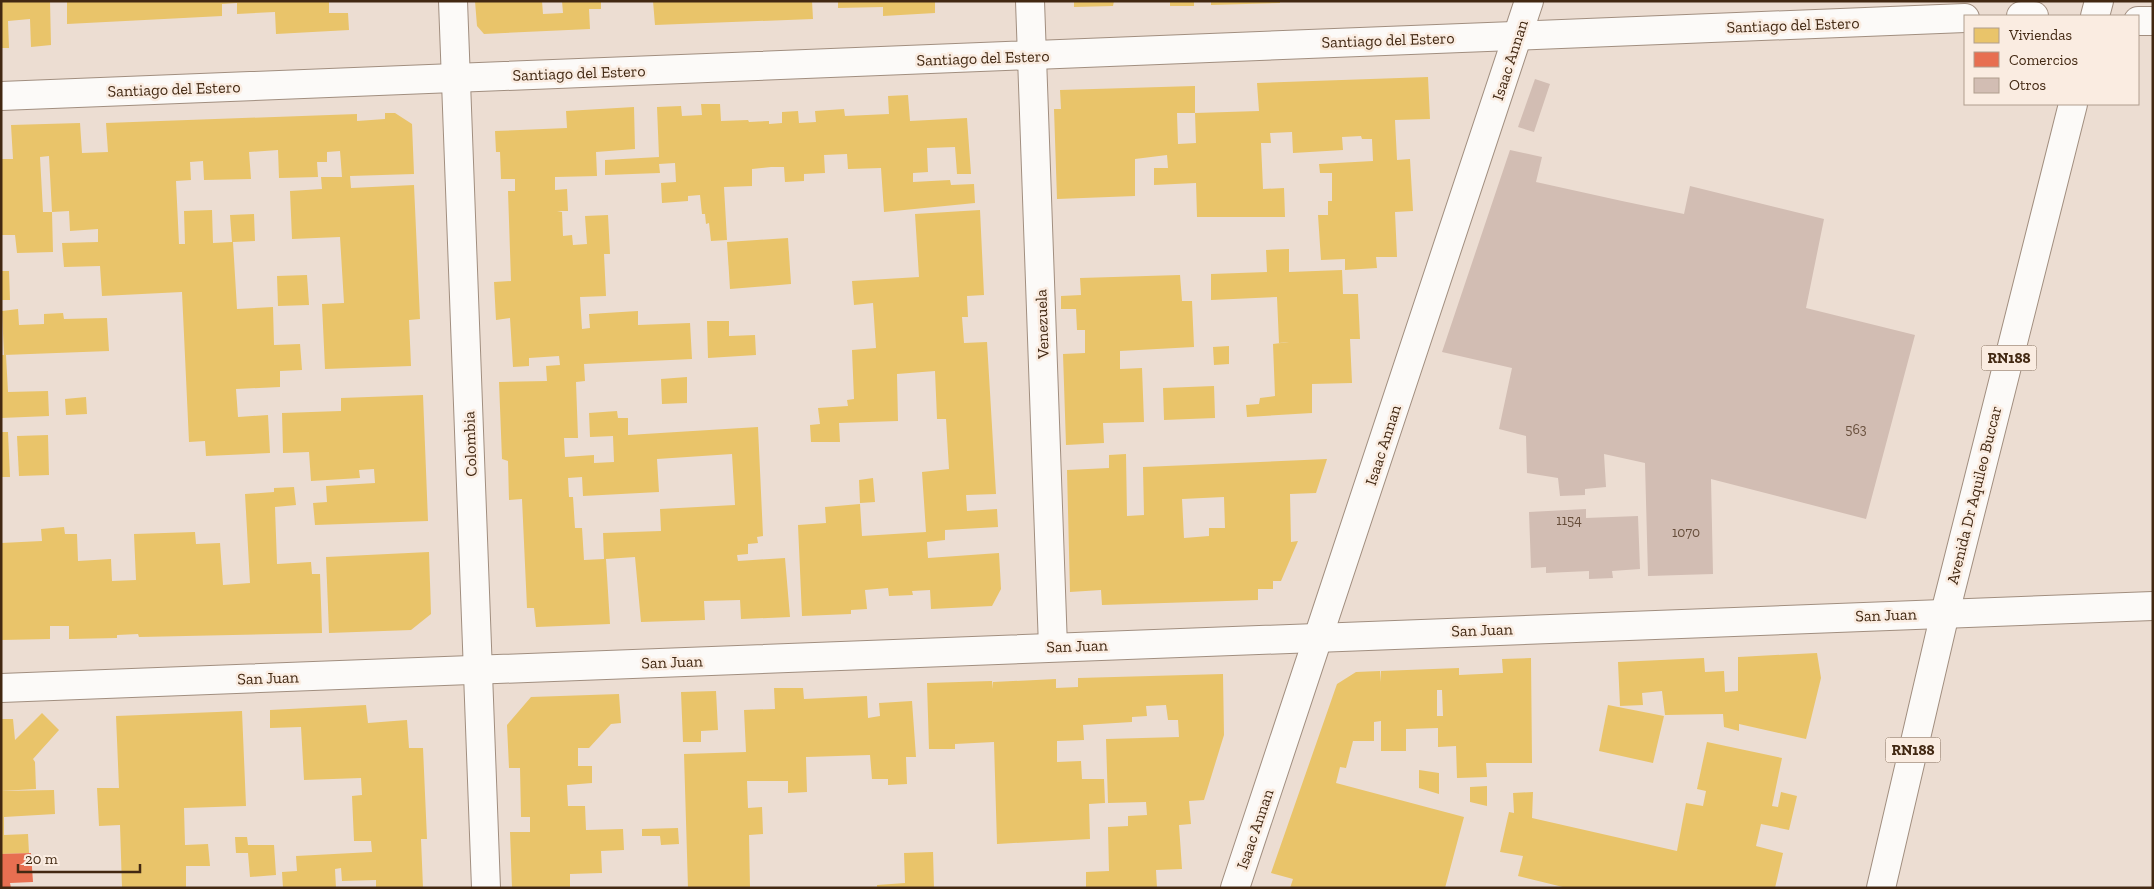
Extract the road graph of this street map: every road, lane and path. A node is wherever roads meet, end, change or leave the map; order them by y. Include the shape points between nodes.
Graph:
1 (453, 1) edge
2 (1030, 1) edge
3 (1529, 1) edge
4 (2099, 1) edge
5 (2095, 15) edge
6 (1964, 18) edge
7 (2139, 21) edge
8 (2153, 21) edge
9 (1518, 35) junction
10 (1032, 56) junction
11 (456, 78) junction
12 (1, 96) edge
13 (2073, 105) edge
14 (2153, 606) edge
15 (1945, 613) junction
16 (1319, 637) junction
17 (1053, 647) junction
18 (478, 670) junction
19 (1, 688) edge
20 (486, 888) edge
21 (1235, 888) edge
22 (1881, 888) edge

1 - 11 main road, Colombia
2 - 10 main road, Venezuela
3 - 9 main road, Isaac Annan
4 - 5 main road
6 - 9 main road, Santiago del Estero
7 - 8 main road
9 - 10 main road, Santiago del Estero
9 - 16 main road, Isaac Annan
10 - 11 main road, Santiago del Estero
10 - 17 main road, Venezuela
11 - 12 main road, Santiago del Estero
11 - 18 main road, Colombia
13 - 15 main road, Avenida Dr Aquileo Buccar / RN188
14 - 15 main road, San Juan
15 - 16 main road, San Juan
15 - 22 main road, Avenida Dr Aquileo Buccar / RN188
16 - 17 main road, San Juan
16 - 21 main road, Isaac Annan
17 - 18 main road, San Juan
18 - 19 main road, San Juan
18 - 20 main road, Colombia

